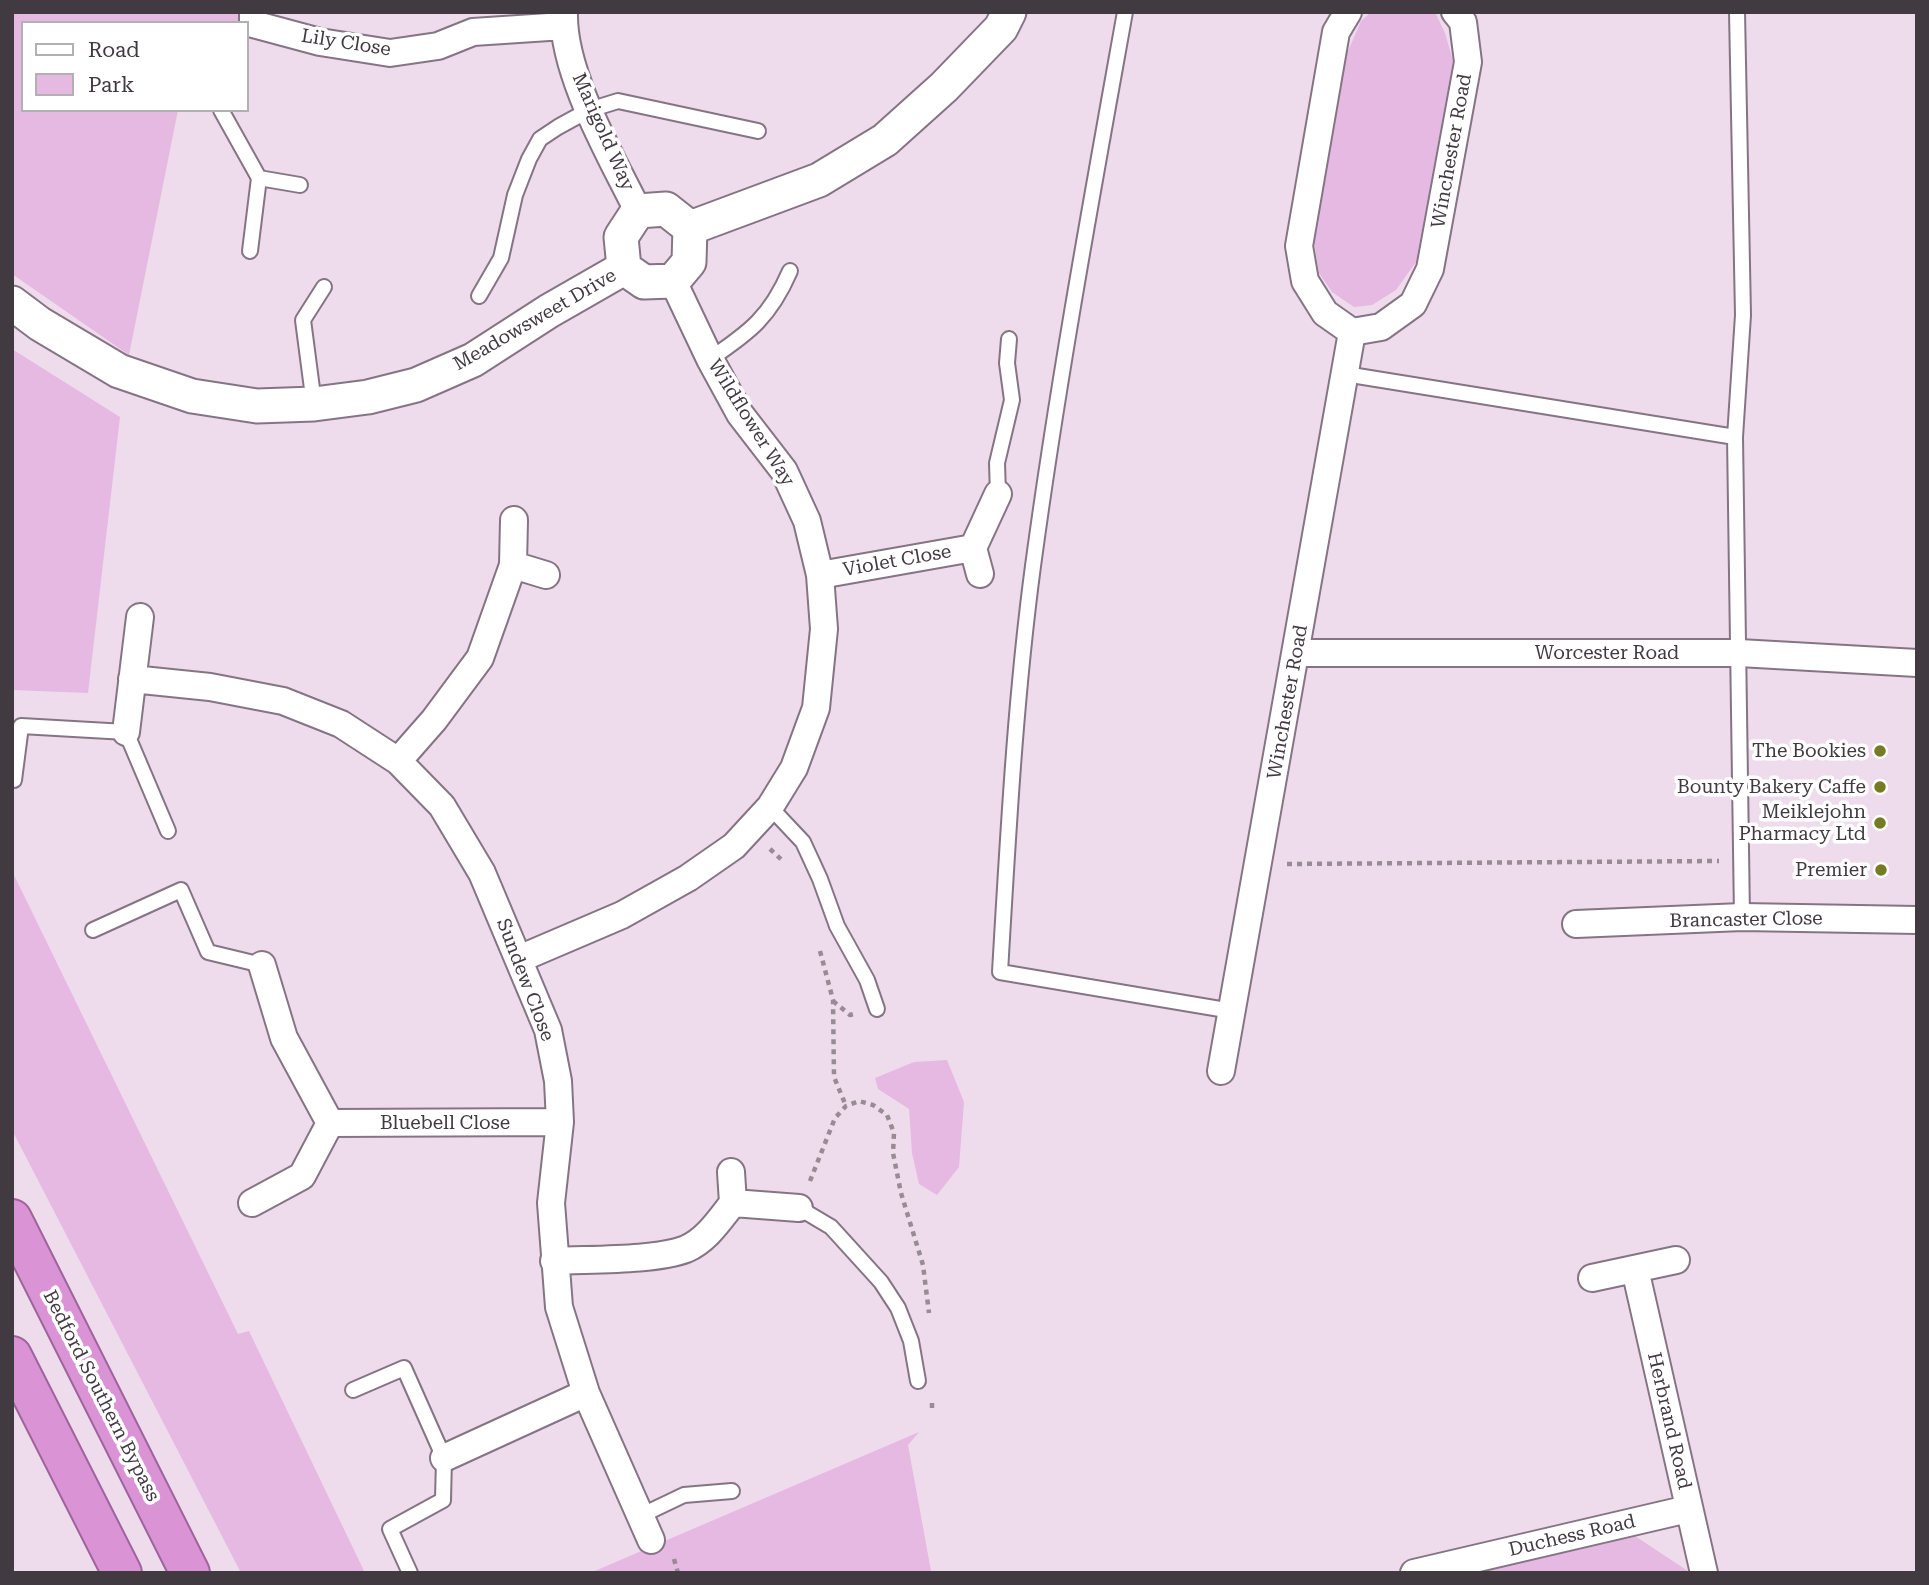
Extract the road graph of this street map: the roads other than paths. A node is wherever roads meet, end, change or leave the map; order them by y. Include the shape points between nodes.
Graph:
1 (1009, 12) edge
2 (1125, 12) edge
3 (1348, 12) edge
4 (1455, 12) edge
5 (1737, 12) edge
6 (564, 19) edge
7 (251, 24) edge
8 (589, 110) junction
9 (221, 112) edge
10 (758, 131) dead end
11 (259, 178) junction
12 (300, 185) dead end
13 (638, 211) junction
14 (690, 228) junction
15 (250, 251) dead end
16 (624, 268) junction
17 (790, 271) dead end
18 (673, 281) junction
19 (324, 288) dead end
20 (480, 296) dead end
21 (12, 303) edge
22 (1352, 332) junction
23 (1009, 339) dead end
24 (710, 359) junction
25 (1345, 374) junction
26 (314, 404) junction
27 (1735, 437) junction
28 (998, 494) joint
29 (514, 520) dead end
30 (973, 548) junction
31 (513, 565) junction
32 (980, 574) dead end
33 (546, 575) dead end
34 (820, 575) junction
35 (140, 617) dead end
36 (1296, 653) junction
37 (1739, 653) junction
38 (1917, 663) edge
39 (132, 679) junction
40 (126, 732) junction
41 (398, 761) junction
42 (13, 780) edge
43 (770, 807) junction
44 (168, 831) dead end
45 (1742, 917) junction
46 (1917, 920) edge
47 (1576, 924) dead end
48 (93, 930) dead end
49 (519, 959) junction
50 (262, 965) joint
51 (877, 1009) dead end
52 (1232, 1011) junction
53 (1221, 1071) dead end
54 (560, 1122) junction
55 (330, 1123) junction
56 (731, 1172) dead end
57 (733, 1202) junction
58 (253, 1203) dead end
59 (799, 1208) joint
60 (12, 1219) edge
61 (1676, 1260) dead end
62 (554, 1261) junction
63 (1635, 1269) junction
64 (1592, 1278) dead end
65 (12, 1356) edge
66 (918, 1381) dead end
67 (353, 1390) dead end
68 (586, 1393) junction
69 (444, 1458) junction
70 (732, 1491) dead end
71 (1688, 1509) junction
72 (646, 1528) joint
73 (122, 1573) edge
74 (190, 1573) edge
75 (410, 1573) edge
76 (1414, 1573) edge
77 (1704, 1573) edge

1 - 14 street via 1001,28 944,87 885,140 819,180
2 - 52 lane via 1033,568 1009,807 1000,972
3 - 22 street via 1336,32 1299,246 1306,281 1325,313
4 - 22 street, Winchester Road via 1463,22 1468,62 1430,270 1413,304 1381,327
5 - 27 lane via 1743,315
6 - 7 street, Lily Close via 473,32 438,46 390,53 320,42
6 - 8 street, Marigold Way via 574,69
8 - 10 lane via 618,101
8 - 13 street, Marigold Way
8 - 20 lane via 540,139 515,195 501,258
9 - 11 lane
11 - 12 lane
11 - 15 lane
13 - 14 street via 666,209
13 - 16 street via 621,237
14 - 18 street via 689,262
16 - 18 street via 644,282
16 - 26 street, Meadowsweet Drive via 461,365 416,385
17 - 24 lane via 778,298 749,333
18 - 24 street, Wildflower Way
19 - 26 lane via 303,320
21 - 26 street, Meadowsweet Drive via 119,372 192,396 257,407
22 - 25 street, Winchester Road
23 - 28 lane via 1012,400 997,463
24 - 34 street, Wildflower Way via 740,414 784,471 807,521
25 - 27 lane
25 - 36 street, Winchester Road
27 - 37 lane
28 - 30 street, Violet Close
29 - 31 street
30 - 32 street, Violet Close
30 - 34 street, Violet Close
31 - 33 street
31 - 41 street via 480,659
34 - 43 street, Wildflower Way via 824,629 816,708 794,768
35 - 39 street
36 - 37 street, Worcester Road
36 - 52 street, Winchester Road
37 - 38 street, Worcester Road
37 - 45 lane
39 - 40 street
39 - 41 street, Sundew Close via 283,701 341,724
40 - 42 lane via 21,726
40 - 44 lane
41 - 49 street, Sundew Close via 442,806 482,873
43 - 49 street, Wildflower Way via 734,846 688,878 622,915
43 - 51 lane via 803,842
45 - 46 street, Brancaster Close
45 - 47 street, Brancaster Close
48 - 50 lane via 181,890 208,952
49 - 54 street, Sundew Close via 548,1030
50 - 55 street via 284,1038
52 - 53 street, Winchester Road
54 - 55 street, Bluebell Close
54 - 62 street, Sundew Close via 551,1203
55 - 58 street via 302,1176
56 - 57 street
57 - 59 street
57 - 62 street via 711,1231 687,1248 655,1255
59 - 66 lane via 831,1227 881,1282 911,1341
60 - 74 highway, Bedford Southern Bypass
61 - 63 street
62 - 68 street, Sundew Close via 559,1307
63 - 64 street
63 - 71 street, Herbrand Road
65 - 73 highway
67 - 69 lane via 404,1368
68 - 69 street
68 - 72 street, Sundew Close
69 - 75 lane via 443,1500 390,1529
70 - 72 lane via 684,1495
71 - 76 street, Duchess Road
71 - 77 street, Herbrand Road

